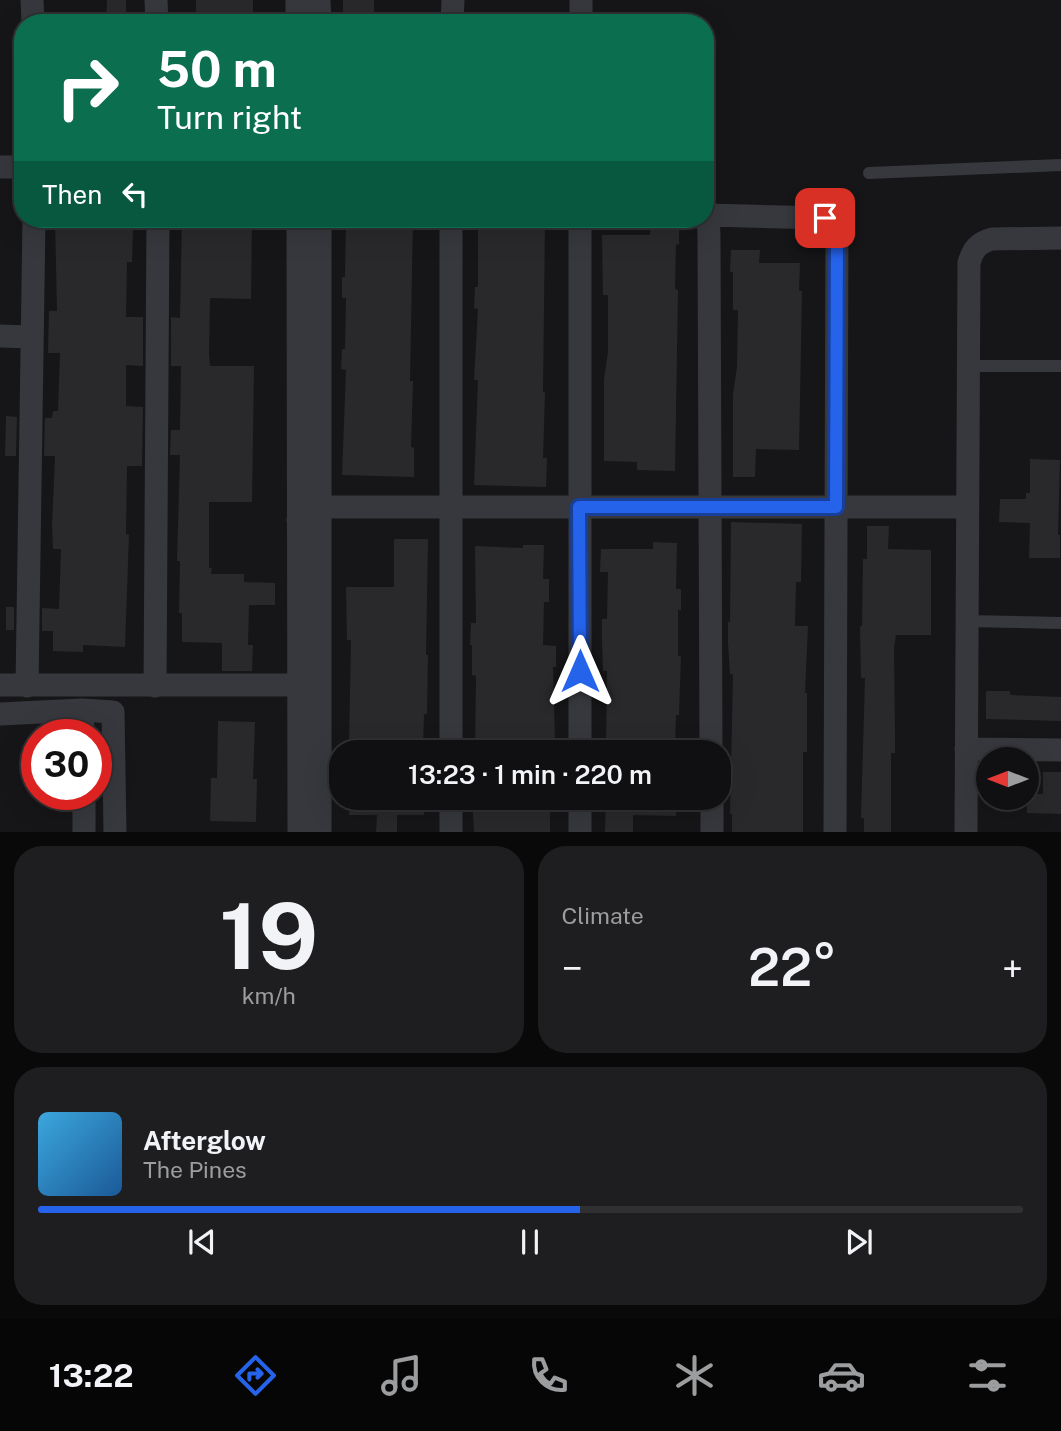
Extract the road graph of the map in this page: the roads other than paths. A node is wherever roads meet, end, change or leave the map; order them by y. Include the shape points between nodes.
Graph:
1 (1061, 165) edge
2 (869, 173) dead end
3 (714, 215) edge
4 (34, 228) edge
5 (158, 228) edge
6 (298, 228) edge
7 (320, 228) edge
8 (452, 228) edge
9 (580, 228) edge
10 (707, 228) edge
11 (1061, 238) edge
12 (0, 336) edge
13 (32, 337) junction
14 (968, 366) junction
15 (1061, 366) edge
16 (320, 507) junction
17 (450, 507) junction
18 (579, 507) junction
19 (708, 507) junction
20 (836, 507) junction
21 (967, 507) junction
22 (298, 520) junction
23 (967, 621) junction
24 (1061, 623) edge
25 (0, 685) edge
26 (27, 685) junction
27 (155, 685) junction
28 (298, 685) junction
29 (82, 710) junction
30 (0, 714) edge
31 (82, 719) edge
32 (451, 740) edge
33 (580, 740) edge
34 (711, 740) edge
35 (966, 749) junction
36 (1061, 750) edge
37 (84, 810) edge
38 (451, 810) edge
39 (580, 810) edge
40 (712, 810) edge
41 (84, 832) edge
42 (115, 832) edge
43 (299, 832) edge
44 (320, 832) edge
45 (451, 832) edge
46 (580, 832) edge
47 (712, 832) edge
48 (835, 832) edge
49 (966, 832) edge

1 - 2 lane
3 - 20 street via 825,218 837,229
4 - 13 street
5 - 27 street
6 - 22 street
7 - 16 street
8 - 17 street
9 - 18 street
10 - 19 street
11 - 14 street via 992,239 973,250 968,263
12 - 13 street
13 - 26 street
14 - 15 lane
14 - 21 street
16 - 17 street
16 - 22 street
16 - 44 street
17 - 18 street
17 - 32 street
18 - 19 street
18 - 33 street
19 - 20 street
19 - 34 street
20 - 21 street
20 - 48 street
21 - 23 street
22 - 28 street
23 - 24 lane
23 - 35 street
25 - 26 street
26 - 27 street
27 - 28 street
28 - 43 street
29 - 30 street
29 - 31 street
29 - 42 street via 113,714
35 - 36 street
35 - 49 street
37 - 41 street
38 - 45 street
39 - 46 street
40 - 47 street

